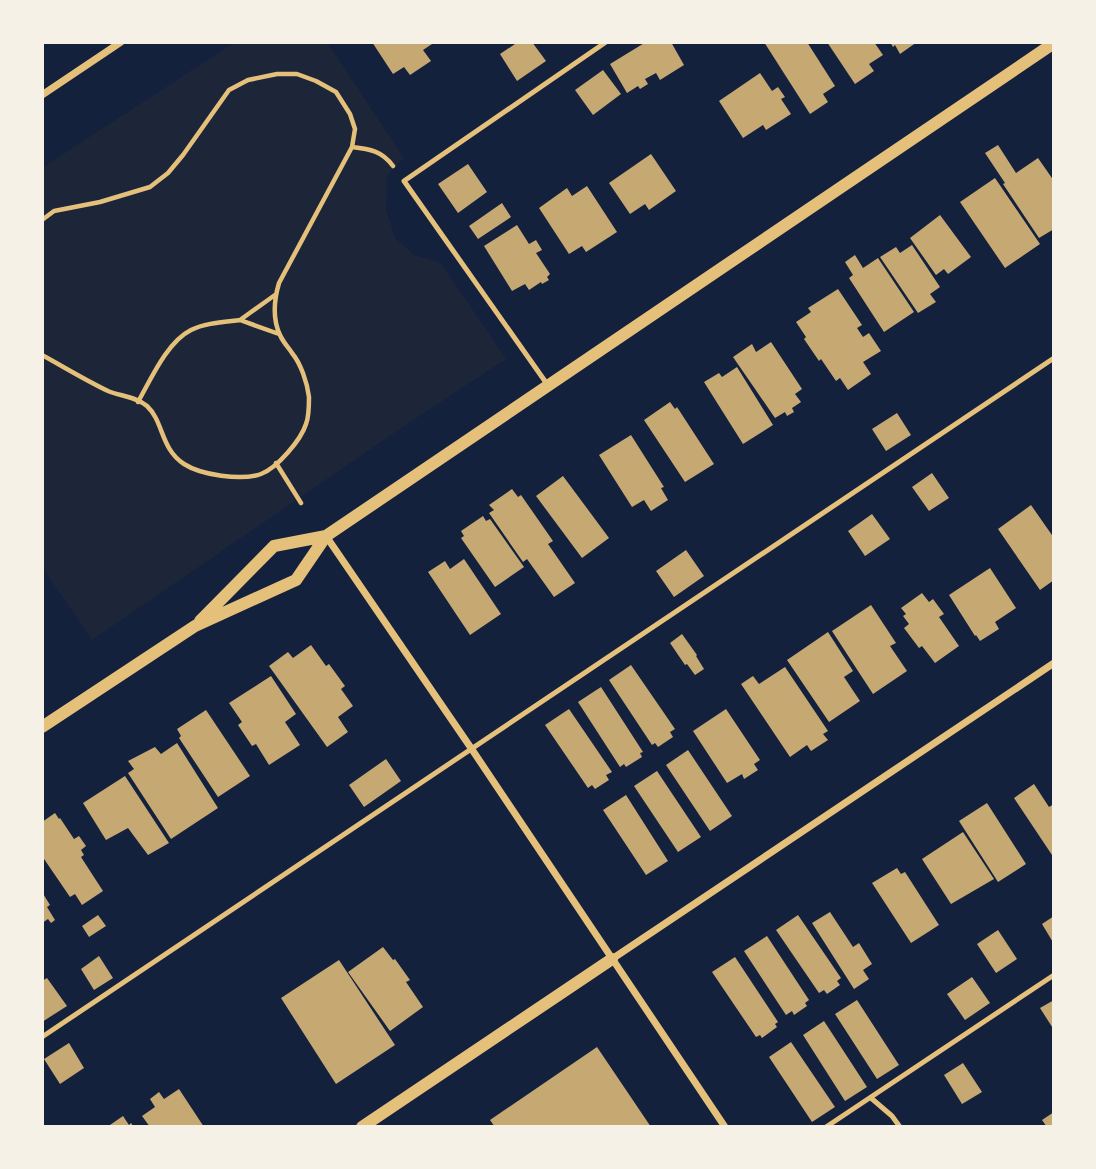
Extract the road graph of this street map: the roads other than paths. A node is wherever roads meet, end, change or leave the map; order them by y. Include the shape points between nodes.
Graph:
1 (121, 42) edge
2 (606, 42) edge
3 (1054, 43) edge
4 (42, 95) edge
5 (1054, 358) edge
6 (548, 385) junction
7 (326, 536) junction
8 (195, 626) junction
9 (1054, 663) edge
10 (42, 727) edge
11 (471, 748) junction
12 (612, 959) junction
13 (1054, 975) edge
14 (42, 1037) edge
15 (871, 1098) junction
16 (362, 1127) edge
17 (725, 1127) edge
18 (827, 1127) edge
19 (900, 1127) edge

1 - 4 street
2 - 6 lane via 404,181
3 - 6 street
5 - 11 lane
6 - 7 street
7 - 8 street via 296,580
7 - 8 street via 274,546
7 - 11 street
8 - 10 street
9 - 12 street
11 - 12 street
11 - 14 lane
12 - 16 street
12 - 17 street
13 - 15 lane
15 - 18 lane
15 - 19 lane

